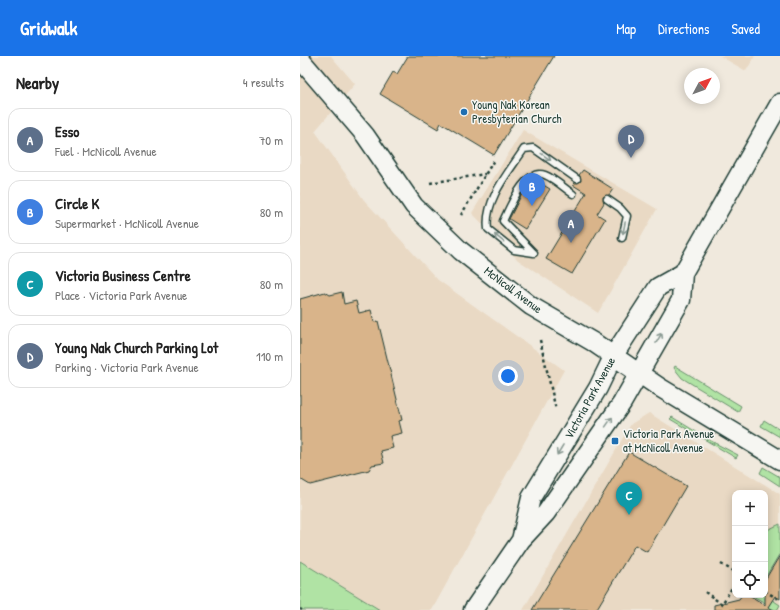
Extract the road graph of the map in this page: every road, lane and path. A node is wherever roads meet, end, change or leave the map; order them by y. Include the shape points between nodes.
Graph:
1 (300, 59) edge
2 (780, 103) edge
3 (494, 160) dead end
4 (485, 174) junction
5 (577, 179) dead end
6 (430, 183) dead end
7 (573, 194) dead end
8 (607, 199) dead end
9 (461, 215) dead end
10 (622, 238) dead end
11 (683, 273) junction
12 (540, 340) dead end
13 (614, 355) junction
14 (640, 372) junction
15 (556, 410) dead end
16 (780, 460) edge
17 (521, 540) junction
18 (722, 564) dead end
19 (732, 570) edge
20 (732, 588) edge
21 (705, 592) dead end
22 (768, 593) edge
23 (780, 600) edge
24 (473, 610) edge

1 - 13 main road, McNicoll Avenue via 365,135 414,206 456,246 531,306
2 - 11 main road, Victoria Park Avenue
3 - 4 path
4 - 6 path
4 - 9 path
7 -> 5 lane via 544,174 534,173 526,179 503,221 534,252 514,250 488,229 490,204 524,149 533,148
8 -> 10 lane via 627,216
11 - 13 main road, Victoria Park Avenue via 658,287
14 -> 11 main road, Victoria Park Avenue via 681,300
12 - 15 path
13 - 14 main road, McNicoll Avenue
13 -> 17 main road, Victoria Park Avenue via 598,388 531,498
14 - 16 main road, McNicoll Avenue via 659,387
17 -> 14 main road, Victoria Park Avenue via 546,513 622,403
17 - 24 main road, Victoria Park Avenue
18 - 19 path
20 - 21 path via 722,604
22 - 23 path

